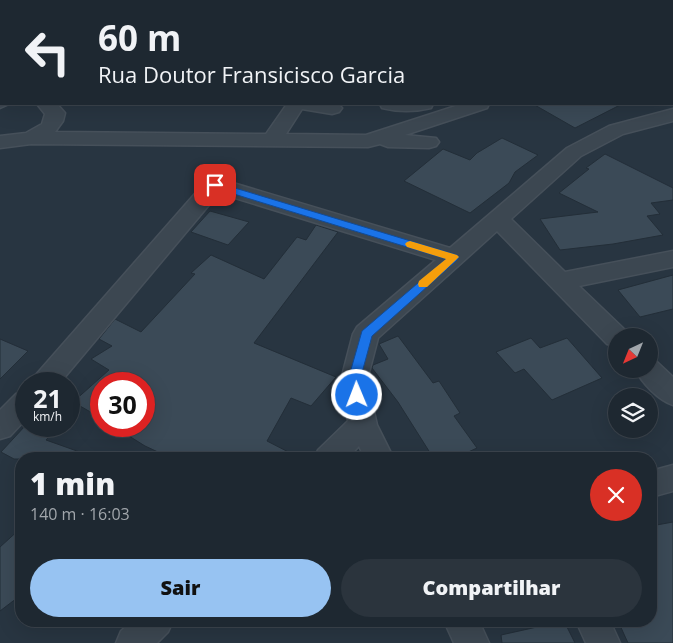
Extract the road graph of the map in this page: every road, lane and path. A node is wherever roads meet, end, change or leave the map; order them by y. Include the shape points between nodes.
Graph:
1 (47, 105) edge
2 (295, 105) edge
3 (310, 105) edge
4 (477, 105) edge
5 (332, 108) dead end
6 (673, 115) edge
7 (30, 138) junction
8 (272, 140) junction
9 (368, 141) junction
10 (0, 142) edge
11 (429, 142) dead end
12 (498, 218) junction
13 (454, 257) junction
14 (673, 259) edge
15 (560, 281) junction
16 (608, 329) edge
17 (53, 372) edge
18 (657, 378) edge
19 (673, 394) edge
20 (15, 413) edge
21 (363, 425) junction
22 (0, 428) edge
23 (335, 452) edge
24 (376, 452) edge
25 (673, 478) edge
26 (657, 482) edge
27 (150, 627) edge
28 (464, 627) edge
29 (596, 627) edge
30 (134, 643) edge
31 (472, 643) edge
32 (603, 643) edge

1 - 7 street via 55,113 54,121 49,129
2 - 8 street
3 - 5 street
4 - 9 street
6 - 12 street via 616,130 574,152
7 - 8 street
7 - 10 street
8 - 9 street
9 - 11 street
12 - 13 street
12 - 15 street
13 - 17 street via 215,185
13 - 21 street via 366,334 354,380
14 - 15 street
15 - 16 street
18 - 19 street
20 - 22 street
21 - 23 street
21 - 24 street
25 - 26 street
27 - 30 street
28 - 31 street
29 - 32 street

